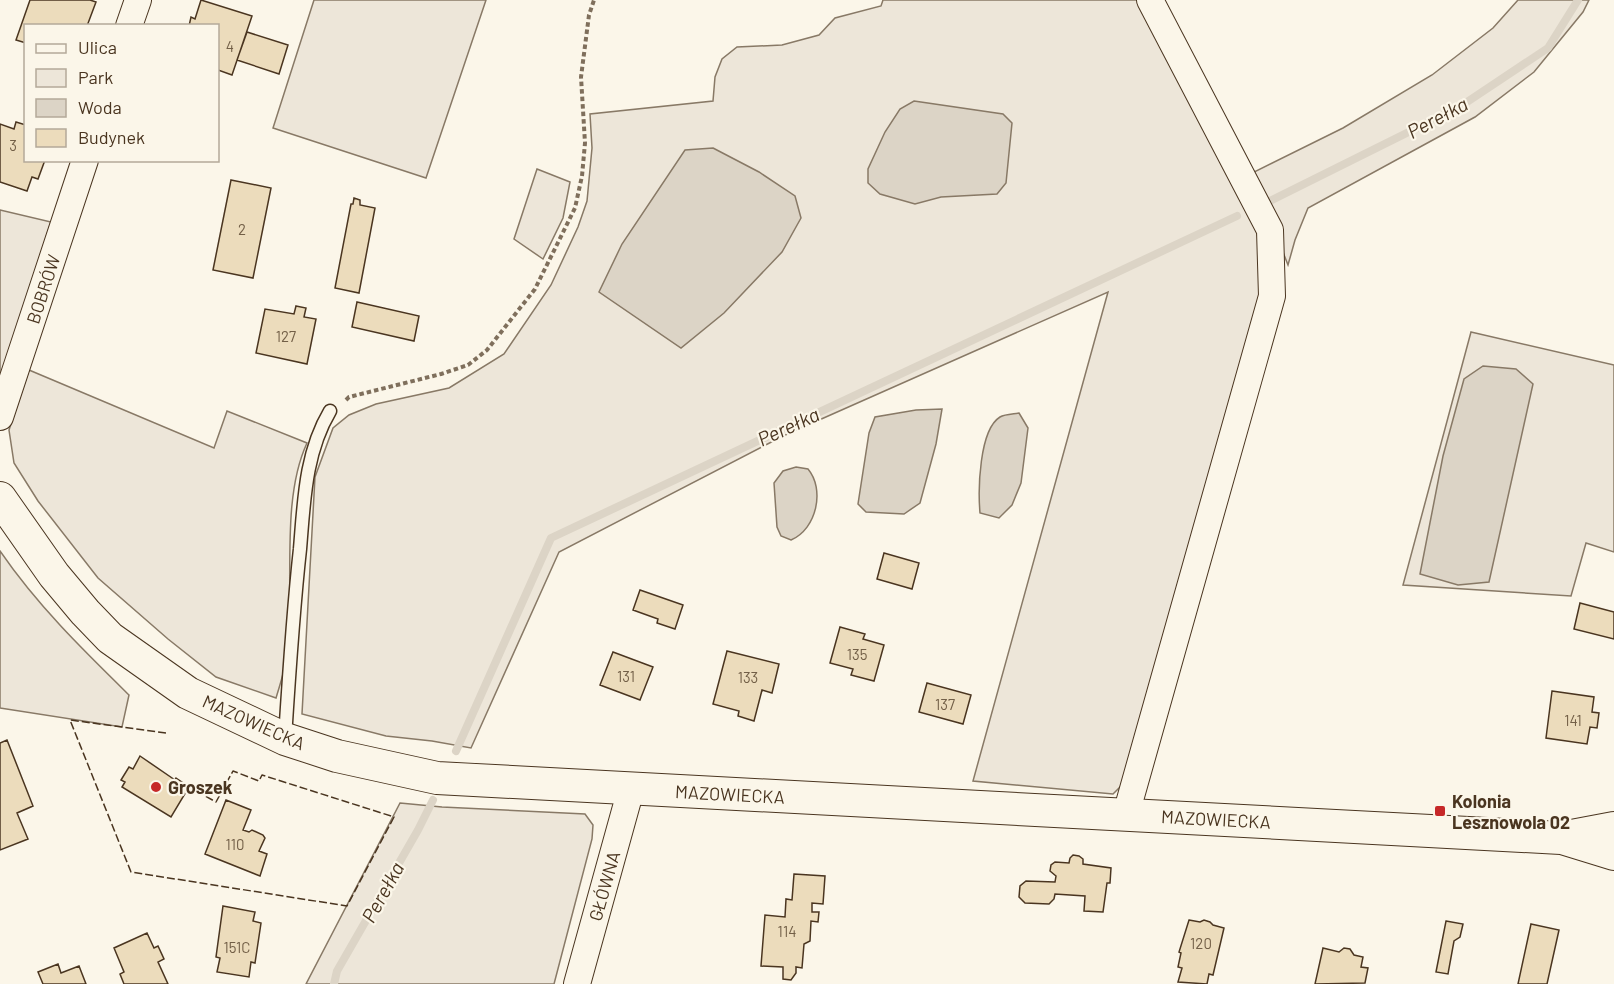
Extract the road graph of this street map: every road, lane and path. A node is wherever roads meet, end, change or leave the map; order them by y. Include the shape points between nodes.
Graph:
1 (138, 0) edge
2 (594, 0) edge
3 (1150, 0) edge
4 (130, 24) edge
5 (84, 162) edge
6 (330, 411) joint
7 (0, 417) edge
8 (0, 498) edge
9 (285, 739) junction
10 (631, 789) junction
11 (1126, 814) junction
12 (1614, 828) edge
13 (1561, 838) junction
14 (1614, 854) edge
15 (577, 984) edge

1 - 4 street
2 - 6 path via 581,77 585,143 582,176 575,208 535,289 487,350 468,365 349,397
3 - 11 street via 1270,230 1272,296
5 - 7 street, BOBRÓW
6 - 9 lane via 307,473
8 - 9 street, MAZOWIECKA via 54,575 110,638 188,693
9 - 10 street, MAZOWIECKA via 337,756 437,778
10 - 11 street, MAZOWIECKA
10 - 15 street, GŁÓWNA
11 - 13 street, MAZOWIECKA
12 - 13 street, MAZOWIECKA
13 - 14 street, MAZOWIECKA

